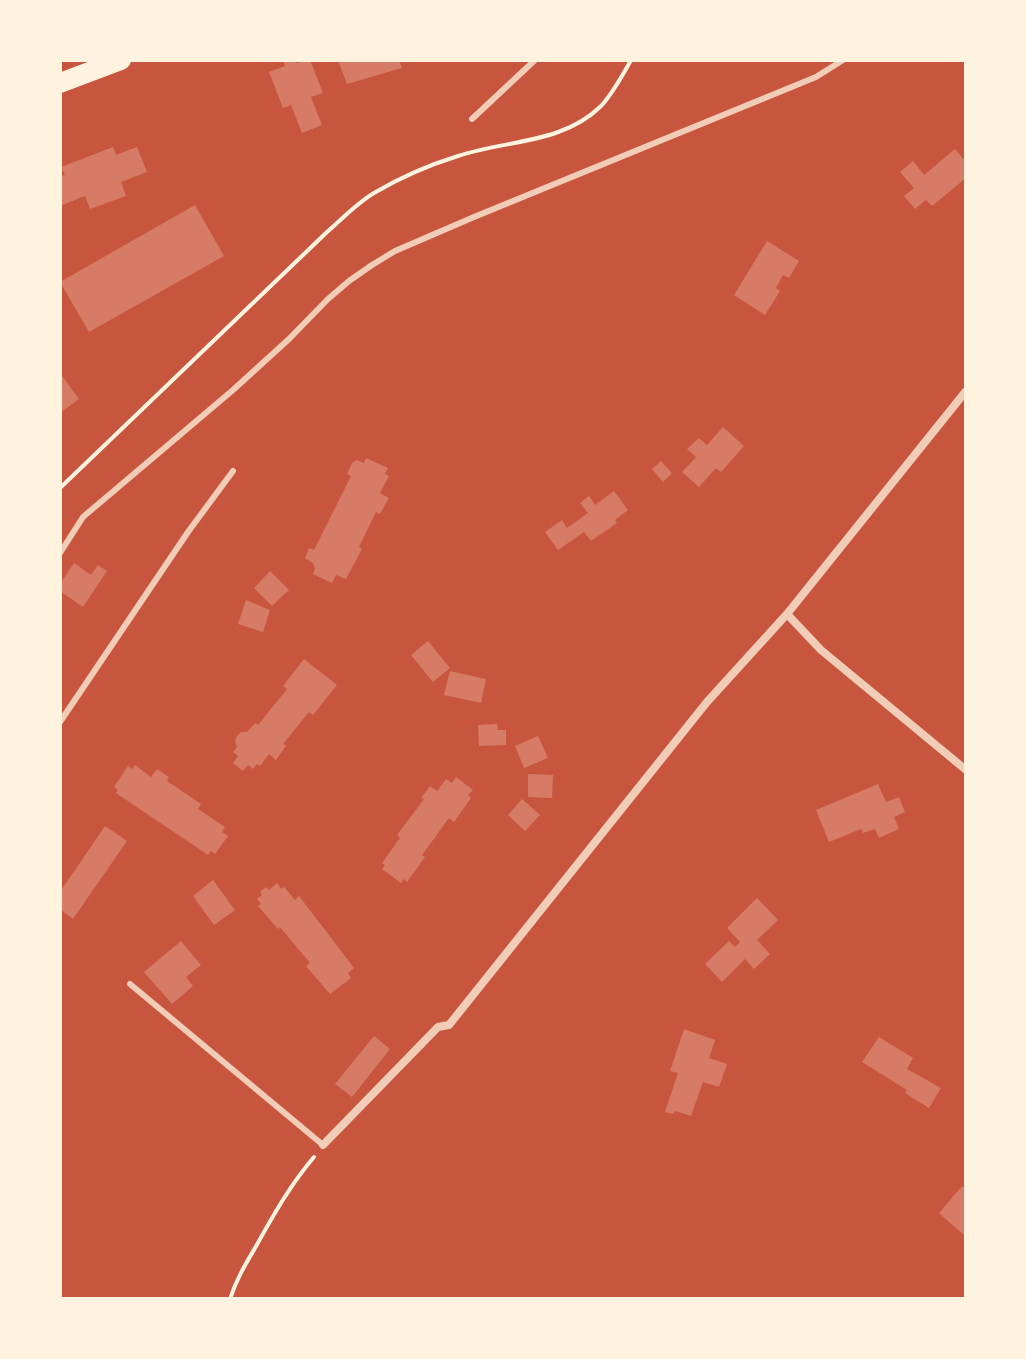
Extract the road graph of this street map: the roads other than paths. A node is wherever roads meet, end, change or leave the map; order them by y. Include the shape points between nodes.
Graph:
1 (121, 60) edge
2 (535, 60) edge
3 (843, 60) edge
4 (60, 83) edge
5 (472, 119) dead end
6 (966, 391) edge
7 (233, 471) dead end
8 (60, 553) edge
9 (787, 614) junction
10 (60, 722) edge
11 (966, 770) edge
12 (130, 984) dead end
13 (323, 1145) joint

1 - 4 highway
2 - 5 lane
3 - 8 lane via 816,77 474,217 372,265 83,517
6 - 9 street
7 - 10 lane
9 - 11 street via 821,650
9 - 13 street via 707,702 449,1025 438,1027
12 - 13 lane

